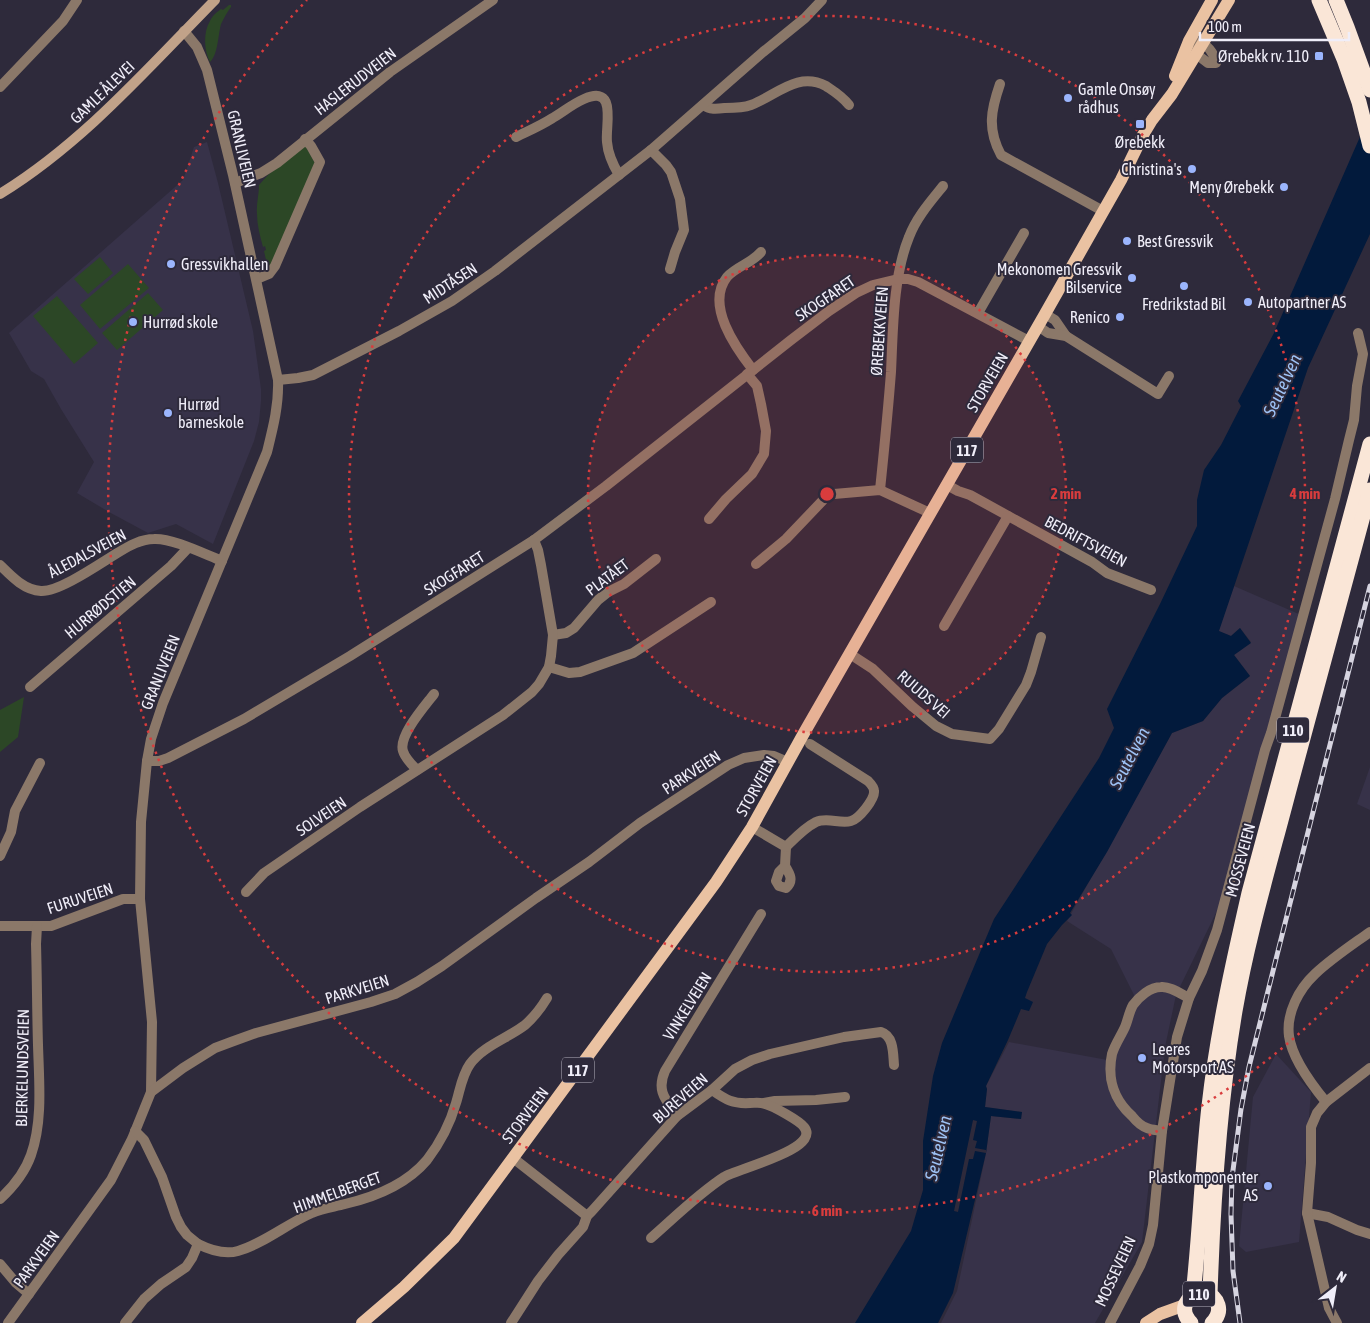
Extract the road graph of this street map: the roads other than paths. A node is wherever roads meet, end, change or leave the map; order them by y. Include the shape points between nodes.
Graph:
1 (77, 0) edge
2 (215, 0) edge
3 (493, 0) edge
4 (822, 0) edge
5 (1212, 0) edge
6 (1229, 0) edge
7 (1311, 0) edge
8 (1319, 0) edge
9 (1328, 0) edge
10 (1336, 0) edge
11 (184, 31) junction
12 (1193, 46) junction
13 (1000, 84) dead end
14 (1360, 85) edge
15 (0, 87) edge
16 (703, 105) junction
17 (849, 105) dead end
18 (1370, 111) edge
19 (516, 136) dead end
20 (305, 139) junction
21 (1370, 146) edge
22 (652, 150) junction
23 (619, 175) junction
24 (235, 183) junction
25 (942, 186) dead end
26 (0, 194) edge
27 (1104, 211) junction
28 (1024, 233) dead end
29 (761, 252) dead end
30 (670, 269) dead end
31 (257, 279) junction
32 (898, 279) junction
33 (978, 313) junction
34 (1045, 314) junction
35 (1038, 326) junction
36 (1358, 333) dead end
37 (1066, 336) junction
38 (1029, 341) junction
39 (750, 372) junction
40 (1169, 376) dead end
41 (278, 380) junction
42 (1370, 444) edge
43 (948, 481) junction
44 (880, 490) junction
45 (1370, 490) edge
46 (930, 514) junction
47 (1008, 516) junction
48 (709, 520) dead end
49 (534, 540) junction
50 (188, 548) junction
51 (656, 559) dead end
52 (222, 561) junction
53 (756, 564) dead end
54 (0, 565) edge
55 (1151, 590) dead end
56 (711, 602) dead end
57 (944, 626) dead end
58 (553, 635) junction
59 (1041, 636) dead end
60 (850, 654) junction
61 (549, 667) junction
62 (30, 687) dead end
63 (434, 694) dead end
64 (810, 744) dead end
65 (147, 762) junction
66 (788, 762) junction
67 (40, 763) dead end
68 (417, 770) junction
69 (752, 827) junction
70 (786, 847) junction
71 (0, 856) edge
72 (785, 866) dead end
73 (246, 892) dead end
74 (140, 899) junction
75 (761, 914) dead end
76 (0, 926) edge
77 (37, 926) junction
78 (1370, 932) edge
79 (547, 998) dead end
80 (1189, 998) junction
81 (894, 1065) dead end
82 (1370, 1068) edge
83 (712, 1090) junction
84 (151, 1092) junction
85 (844, 1097) dead end
86 (1326, 1102) junction
87 (764, 1103) junction
88 (678, 1116) junction
89 (135, 1131) junction
90 (1162, 1131) junction
91 (513, 1158) junction
92 (0, 1199) edge
93 (1308, 1213) junction
94 (587, 1216) junction
95 (1370, 1234) edge
96 (651, 1238) dead end
97 (198, 1244) junction
98 (0, 1264) edge
99 (29, 1294) junction
100 (1210, 1296) junction
101 (1189, 1300) junction
102 (8, 1323) edge
103 (125, 1323) edge
104 (362, 1323) edge
105 (511, 1323) edge
106 (1110, 1323) edge
107 (1146, 1323) edge
108 (1191, 1323) edge
109 (1213, 1323) edge
110 (1337, 1323) edge

1 - 15 street via 63,21
2 - 11 main road, GAMLE ÅLEVEI
3 - 20 street, HASLERUDVEIEN via 390,72
4 - 16 street, MIDTÅSEN
5 - 12 main road, STORVEIEN / 117
6 - 12 main road, STORVEIEN / 117
7 - 14 highway
8 - 14 highway
9 - 14 highway
10 - 14 highway
11 - 24 street, GRANLIVEIEN via 197,47 207,70
11 - 26 main road, GAMLE ÅLEVEI via 92,123
12 - 27 main road, STORVEIEN / 117
13 - 27 street via 992,120 1000,155
14 - 18 highway
14 - 21 highway
16 - 17 street via 714,109 743,108 806,81 817,82 832,90
16 - 22 street, MIDTÅSEN
19 - 23 street via 584,99 601,97 608,108 608,150
20 - 24 street, HASLERUDVEIEN via 277,163
20 - 31 street via 320,162 275,266 269,274
22 - 23 street, MIDTÅSEN
22 - 30 street via 671,172 683,217 684,230
23 - 41 street, MIDTÅSEN via 452,301 313,375
24 - 31 street, GRANLIVEIEN
25 - 32 street, ØREBEKKVEIEN via 909,236
27 - 34 main road, STORVEIEN / 117
28 - 33 street
29 - 39 street via 727,278 719,301 731,338
31 - 41 street, GRANLIVEIEN
32 - 33 street, SKOGFARET via 918,282
32 - 39 street, SKOGFARET via 873,284 856,293 829,310
32 - 44 street, ØREBEKKVEIEN
33 - 38 street, SKOGFARET
34 - 35 main road, STORVEIEN / 117
34 - 37 street via 1056,320
35 - 37 street via 1048,333
35 - 38 main road, STORVEIEN / 117
36 - 80 street, MOSSEVEIEN via 1363,354 1354,420 1337,491 1217,930
37 - 40 street via 1158,394
38 - 43 main road, STORVEIEN / 117
39 - 48 street via 757,386 766,431 764,454 752,474
39 - 49 street, SKOGFARET
41 - 52 street, GRANLIVEIEN via 276,411 267,452
42 - 101 highway, MOSSEVEIEN / 110 via 1234,955 1209,1105 1199,1246
43 - 46 main road, STORVEIEN / 117
43 - 47 street, BEDRIFTSVEIEN via 961,485 970,495
44 - 46 street
44 - 53 street via 828,496
45 - 100 highway, MOSSEVEIEN / 110 via 1260,898 1237,1001 1219,1132
46 - 60 main road, STORVEIEN / 117
47 - 55 street, BEDRIFTSVEIEN via 1107,573
47 - 57 street
49 - 58 street, SOLVEIEN
49 - 65 street, SKOGFARET via 244,719 168,758
50 - 52 street, ÅLEDALSVEIEN
50 - 54 street, ÅLEDALSVEIEN via 161,539 141,541 76,579 52,590 41,591 24,586
50 - 62 street, HURRØDSTIEN
51 - 58 street, PLATÅET via 598,600 574,628
52 - 65 street, GRANLIVEIEN via 163,703
56 - 61 street via 633,654 580,672 569,673
58 - 61 street, SOLVEIEN
59 - 60 street, RUUDS VEI via 1026,684 999,729 984,739 952,734 936,726 873,669
60 - 66 main road, STORVEIEN / 117
61 - 68 street, SOLVEIEN via 539,684 523,700
63 - 68 street via 403,740 403,753
64 - 70 street via 868,781 874,795 858,817 851,821 818,821
65 - 74 street, GRANLIVEIEN via 141,822
66 - 69 main road, STORVEIEN / 117
66 - 84 street, PARKVEIEN via 764,755 744,758 728,766 640,823 442,966 395,994 256,1033 215,1048
67 - 71 street via 15,811 11,832
68 - 73 street, SOLVEIEN via 264,872
69 - 70 street
69 - 91 main road, STORVEIEN / 117 via 716,882
70 - 72 street
74 - 77 street, FURUVEIEN via 124,899 51,926
74 - 84 street, GRANLIVEIEN via 152,1022
75 - 88 street, VINKELVEIEN via 661,1080 665,1098
76 - 77 street, FURUVEIEN
77 - 92 street, BJERKELUNDSVEIEN via 38,1118 27,1164
78 - 86 street via 1314,974 1302,988 1291,1015 1289,1036 1292,1049
79 - 97 street, HIMMELBERGET via 526,1024 470,1063 441,1140 426,1161 393,1188 311,1213 237,1251 215,1251
80 - 90 street, MOSSEVEIEN via 1177,1037
80 - 90 street via 1162,986 1148,991 1134,1005 1112,1053 1110,1079 1126,1112 1146,1128
81 - 83 street, BUREVEIEN via 891,1039 886,1033 855,1035 752,1060 735,1069
82 - 86 street
83 - 87 street via 738,1104
83 - 88 street, BUREVEIEN
84 - 89 street, PARKVEIEN
85 - 87 street
86 - 93 street via 1311,1127
87 - 96 street via 804,1127 807,1132 802,1144 726,1175
88 - 94 street, BUREVEIEN
89 - 97 street via 144,1140 159,1170 181,1228
89 - 99 street, PARKVEIEN via 111,1180
90 - 106 street, MOSSEVEIEN via 1149,1244
91 - 94 street
91 - 104 main road, STORVEIEN / 117 via 454,1238
93 - 95 street via 1328,1217
93 - 110 street via 1329,1308
94 - 105 street, BUREVEIEN via 583,1227 538,1281
97 - 103 street via 186,1266 144,1299
98 - 99 street
99 - 102 street, PARKVEIEN
100 - 101 highway, 110 via 1202,1293
100 - 109 highway, 110 via 1218,1306
101 - 107 main road
101 - 108 highway, 110 via 1185,1314

